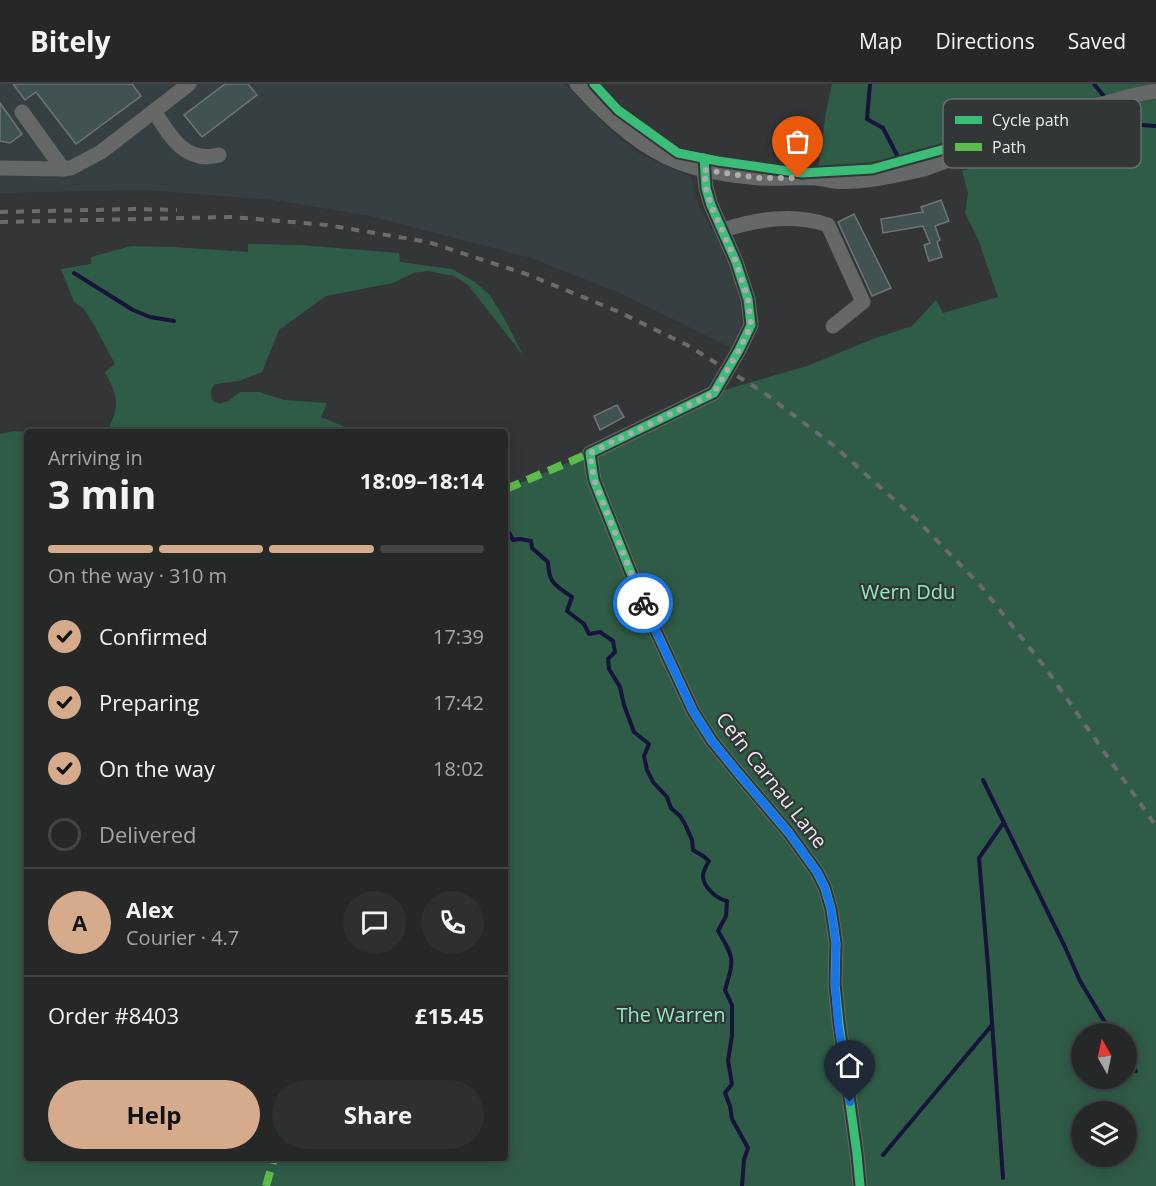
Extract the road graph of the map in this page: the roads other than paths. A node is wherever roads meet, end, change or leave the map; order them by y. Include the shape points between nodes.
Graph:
1 (189, 84) edge
2 (577, 84) edge
3 (1156, 92) edge
4 (1120, 99) edge
5 (154, 111) junction
6 (22, 112) dead end
7 (219, 155) dead end
8 (943, 162) edge
9 (0, 168) edge
10 (63, 169) junction
11 (704, 170) junction
12 (723, 230) junction
13 (833, 326) dead end
14 (860, 1186) edge

1 - 5 street
2 - 11 street via 607,116 643,143 677,162
3 - 4 street
5 - 7 street via 181,147 192,155
5 - 10 street via 100,152
6 - 10 street
8 - 11 street via 897,175 834,181 817,177 759,178
9 - 10 street
11 - 12 street via 711,205
12 - 13 street via 749,221 789,218 828,225 863,302
12 - 14 street, Cefn Carnau Lane via 748,299 751,326 714,393 590,453 594,480 621,548 693,711 712,741 789,833 825,888 836,943 838,1023

